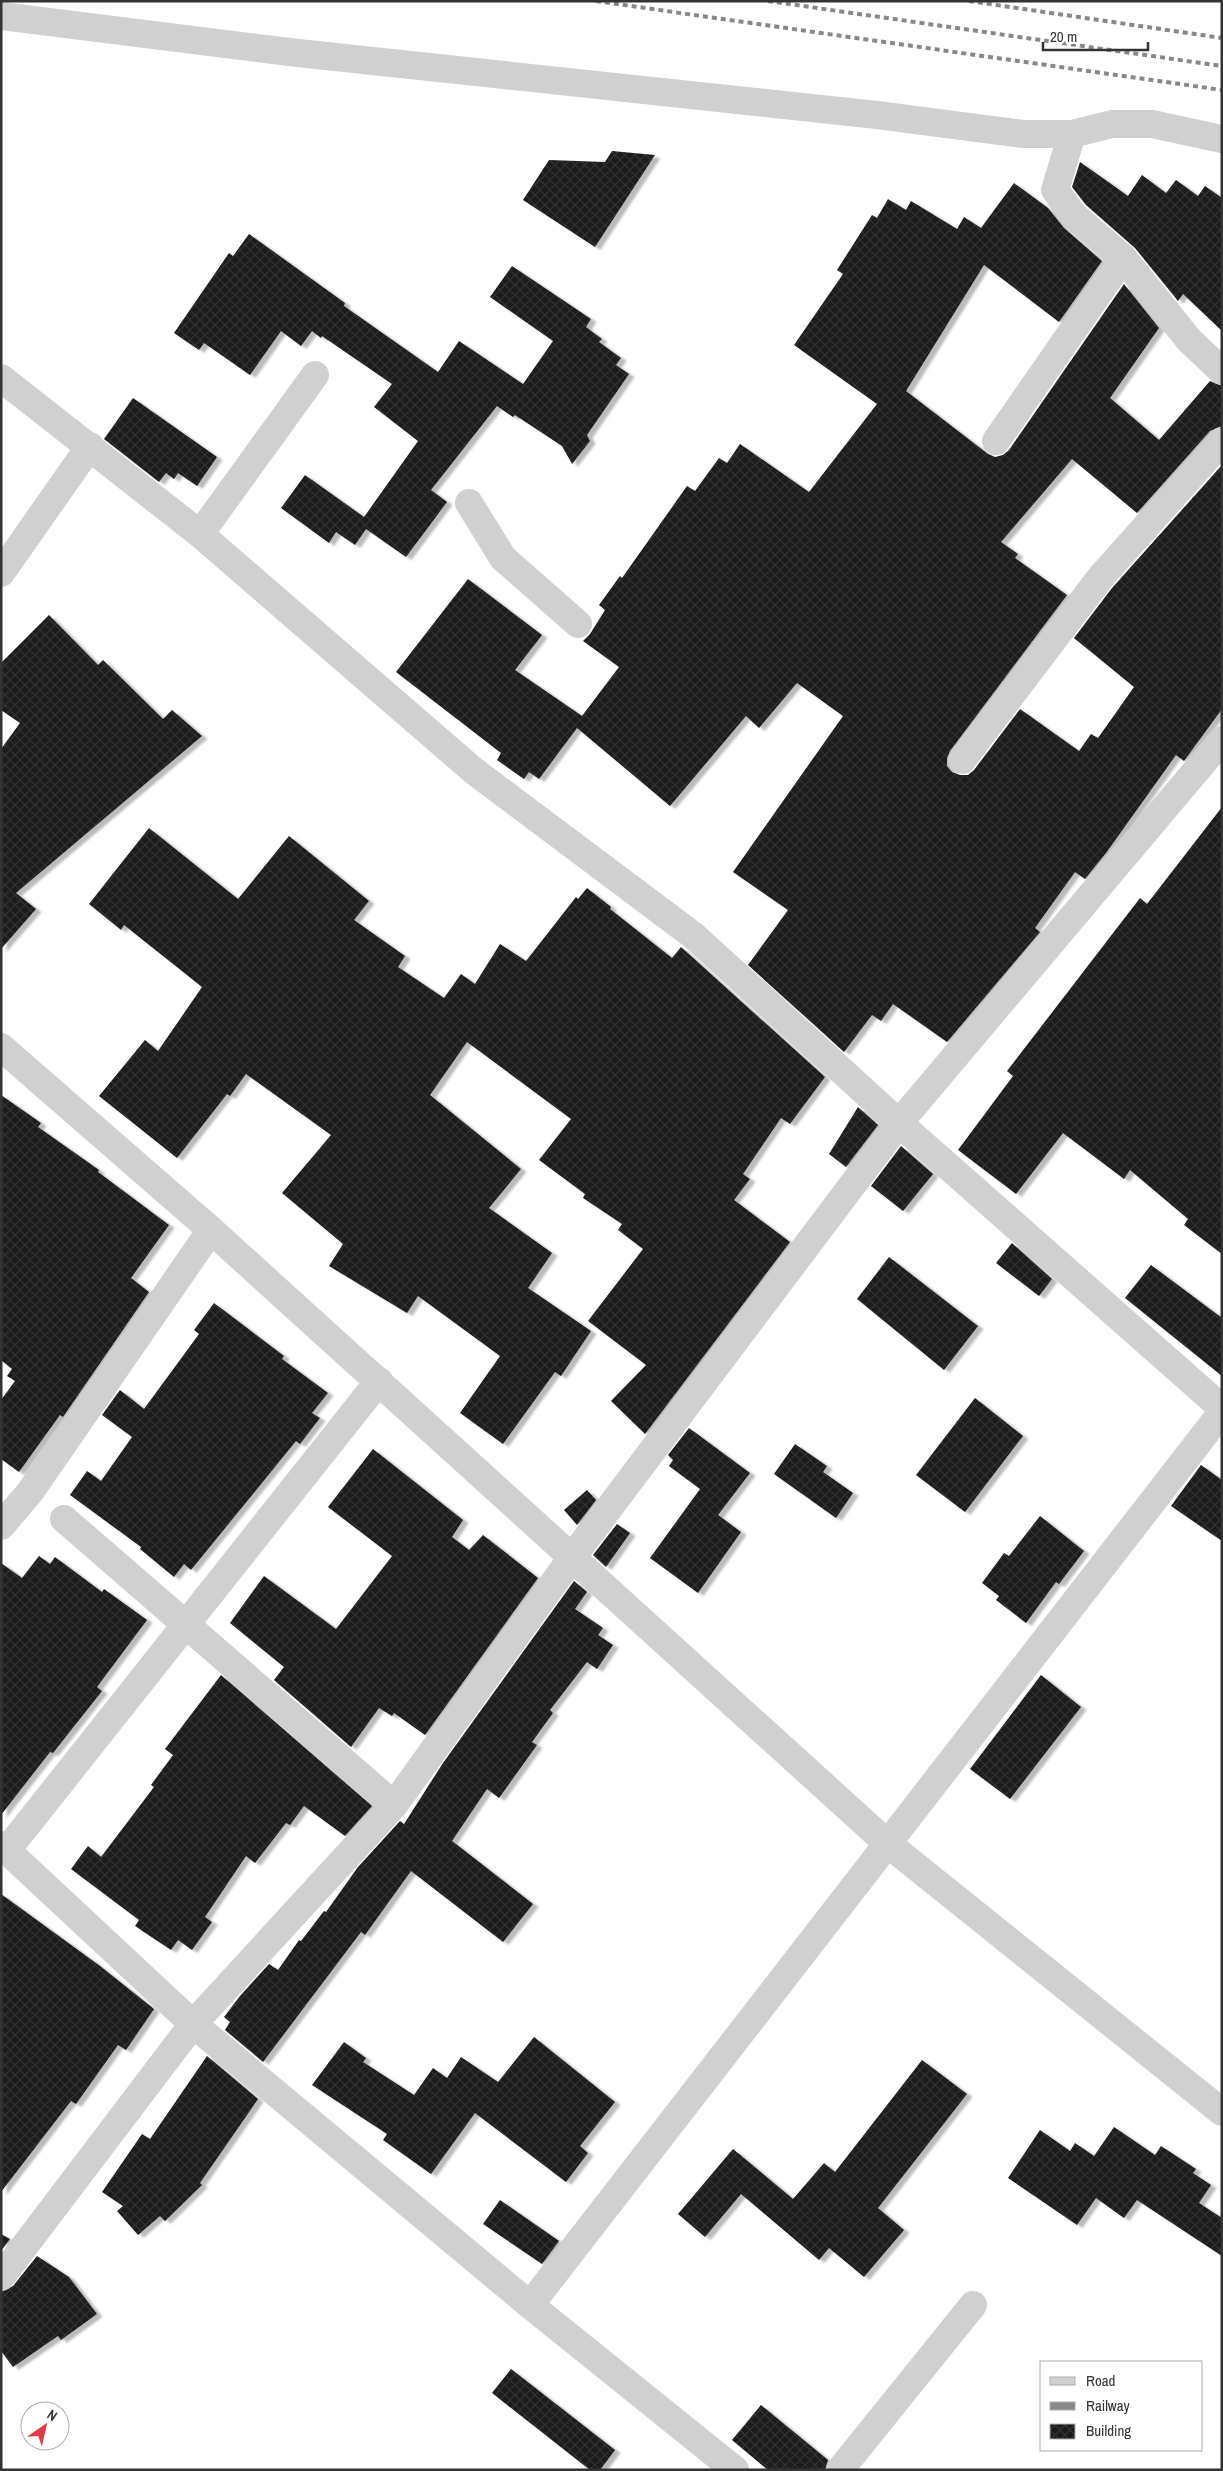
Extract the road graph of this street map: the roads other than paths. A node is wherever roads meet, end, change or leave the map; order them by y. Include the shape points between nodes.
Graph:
1 (1, 16) edge
2 (1072, 134) junction
3 (1222, 139) edge
4 (1123, 258) junction
5 (1222, 371) edge
6 (315, 375) dead end
7 (1, 378) edge
8 (996, 441) dead end
9 (1222, 441) edge
10 (90, 446) junction
11 (469, 502) dead end
12 (200, 534) junction
13 (1, 573) edge
14 (578, 624) dead end
15 (1222, 740) edge
16 (962, 760) dead end
17 (2, 1051) edge
18 (899, 1123) junction
19 (211, 1230) junction
20 (379, 1381) junction
21 (1222, 1408) edge
22 (1222, 1412) edge
23 (64, 1519) dead end
24 (1, 1526) edge
25 (573, 1556) junction
26 (186, 1626) junction
27 (394, 1805) junction
28 (888, 1844) junction
29 (4, 1847) edge
30 (193, 2024) junction
31 (1222, 2112) edge
32 (1, 2277) edge
33 (530, 2305) junction
34 (973, 2305) dead end
35 (735, 2470) edge
36 (840, 2470) edge

1 - 2 street via 298,53 867,114 1023,134
2 - 3 street via 1112,124 1152,124
2 - 4 street via 1055,190 1074,216
4 - 5 street via 1189,340
4 - 8 street
6 - 12 street
7 - 10 street
9 - 16 street via 1100,578
10 - 12 street
10 - 13 street
11 - 14 street via 503,558
12 - 18 street via 474,771 694,936
15 - 18 street
17 - 19 street
18 - 21 street
18 - 25 street
19 - 20 street
19 - 24 street via 30,1492
20 - 25 street
20 - 26 street
22 - 28 street
23 - 26 street
25 - 27 street
25 - 28 street
26 - 27 street
26 - 29 street
27 - 30 street
28 - 31 street
28 - 33 street
29 - 30 street
30 - 32 street
30 - 33 street
33 - 35 street
34 - 36 street

